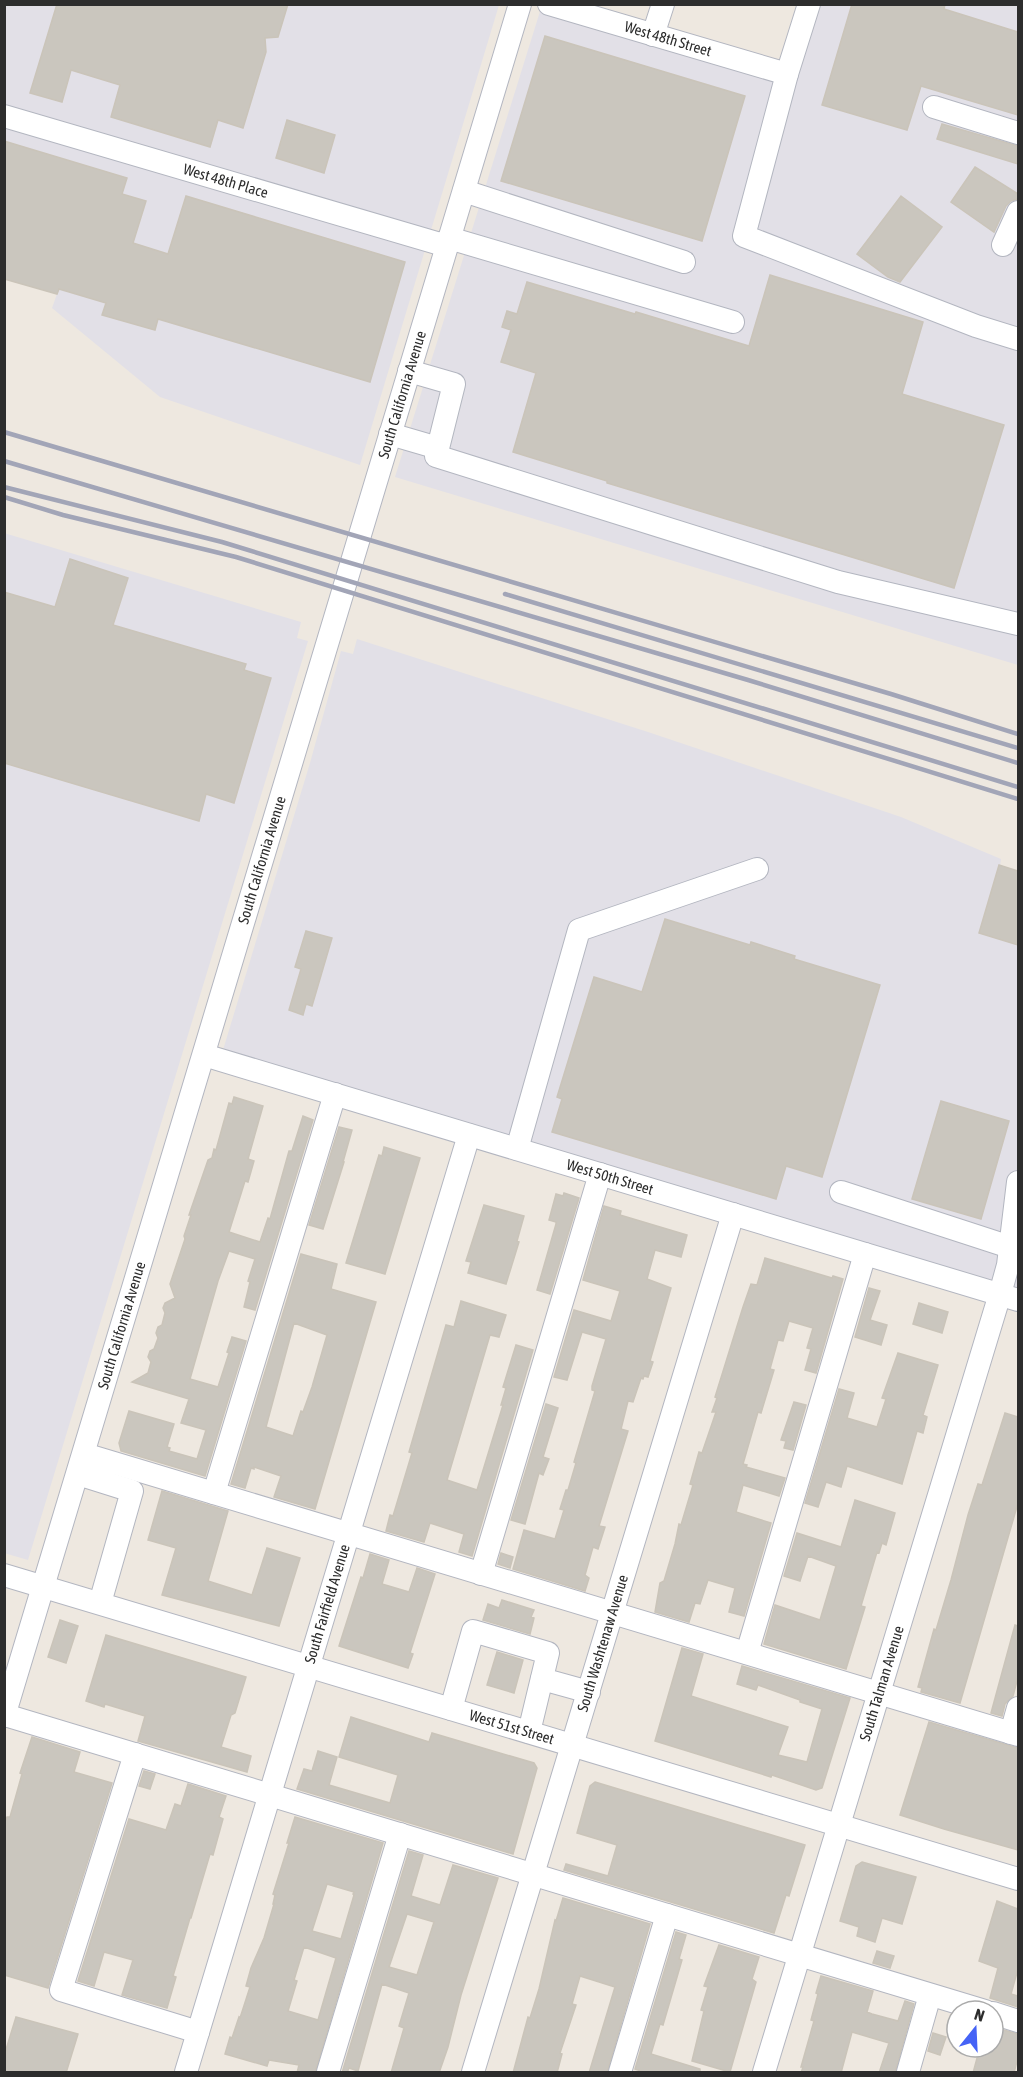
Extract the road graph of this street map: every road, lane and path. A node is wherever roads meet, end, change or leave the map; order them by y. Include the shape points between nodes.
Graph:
1 (520, 4) edge
2 (549, 4) edge
3 (663, 4) edge
4 (808, 4) edge
5 (653, 35) junction
6 (787, 74) junction
7 (934, 107) dead end
8 (4, 116) edge
9 (1018, 133) edge
10 (464, 191) junction
11 (1018, 212) edge
12 (448, 242) junction
13 (1003, 244) dead end
14 (684, 262) dead end
15 (733, 322) dead end
16 (1018, 339) edge
17 (409, 371) junction
18 (390, 434) junction
19 (438, 448) junction
20 (1018, 624) edge
21 (757, 870) dead end
22 (204, 1055) junction
23 (335, 1094) junction
24 (469, 1135) junction
25 (517, 1149) junction
26 (600, 1174) junction
27 (1018, 1182) edge
28 (841, 1192) dead end
29 (733, 1214) junction
30 (1010, 1247) junction
31 (865, 1254) junction
32 (1009, 1297) edge
33 (81, 1464) junction
34 (214, 1493) junction
35 (349, 1534) junction
36 (481, 1574) junction
37 (4, 1575) edge
38 (44, 1586) junction
39 (100, 1603) junction
40 (613, 1613) junction
41 (747, 1653) junction
42 (309, 1666) junction
43 (542, 1679) junction
44 (589, 1692) junction
45 (879, 1693) junction
46 (1018, 1708) edge
47 (451, 1709) junction
48 (5, 1715) edge
49 (528, 1732) junction
50 (1015, 1734) edge
51 (573, 1745) junction
52 (135, 1754) junction
53 (270, 1795) junction
54 (839, 1825) junction
55 (400, 1834) junction
56 (533, 1875) junction
57 (1018, 1879) edge
58 (667, 1915) junction
59 (800, 1955) junction
60 (930, 1995) junction
61 (945, 1999) edge
62 (198, 2032) junction
63 (186, 2073) edge
64 (328, 2073) edge
65 (473, 2073) edge
66 (620, 2073) edge
67 (764, 2073) edge
68 (908, 2073) edge

1 - 10 street, South California Avenue
2 - 5 street, West 48th Street
3 - 5 street
4 - 6 street
5 - 6 street, West 48th Street
6 - 16 street via 744,236
7 - 9 street
8 - 12 street, West 48th Place
10 - 12 street, South California Avenue
10 - 14 street
11 - 13 street
12 - 15 street, West 48th Place
12 - 17 street, South California Avenue
17 - 18 street, South California Avenue
17 - 19 street via 454,384
18 - 19 street
18 - 22 street, South California Avenue
19 - 20 street via 436,456 838,582
21 - 25 street via 579,930
22 - 23 street, West 50th Street
22 - 33 street, South California Avenue
23 - 24 street, West 50th Street
23 - 34 street
24 - 25 street, West 50th Street
24 - 35 street, South Fairfield Avenue
25 - 26 street, West 50th Street
26 - 29 street, West 50th Street
26 - 36 street
27 - 30 street, South Talman Avenue
28 - 30 street
29 - 31 street, West 50th Street
29 - 40 street, South Washtenaw Avenue
30 - 32 street, South Talman Avenue
31 - 32 street, West 50th Street
31 - 41 street
32 - 45 street, South Talman Avenue
33 - 34 street
33 - 38 street, South California Avenue
33 - 39 street via 132,1491
34 - 35 street
35 - 36 street
35 - 42 street, South Fairfield Avenue
36 - 40 street
37 - 38 street, West 51st Street
38 - 39 street, West 51st Street
38 - 48 street, South California Avenue
39 - 42 street, West 51st Street
40 - 41 street
40 - 44 street, South Washtenaw Avenue
41 - 45 street
42 - 47 street, West 51st Street
42 - 53 street, South Fairfield Avenue
43 - 44 street
43 - 47 street via 548,1653 473,1631
43 - 49 street
44 - 51 street, South Washtenaw Avenue
45 - 50 street
45 - 54 street, South Talman Avenue
46 - 50 street
47 - 49 street, West 51st Street
48 - 52 street
49 - 51 street, West 51st Street
51 - 54 street, West 51st Street
51 - 56 street, South Washtenaw Avenue
52 - 53 street
52 - 62 street via 60,1990
53 - 55 street
53 - 62 street, South Fairfield Avenue
54 - 57 street, West 51st Street
54 - 59 street, South Talman Avenue
55 - 56 street
55 - 64 street
56 - 58 street
56 - 65 street, South Washtenaw Avenue
58 - 59 street
58 - 66 street
59 - 60 street
59 - 67 street, South Talman Avenue
60 - 61 street
60 - 68 street
62 - 63 street, South Fairfield Avenue

